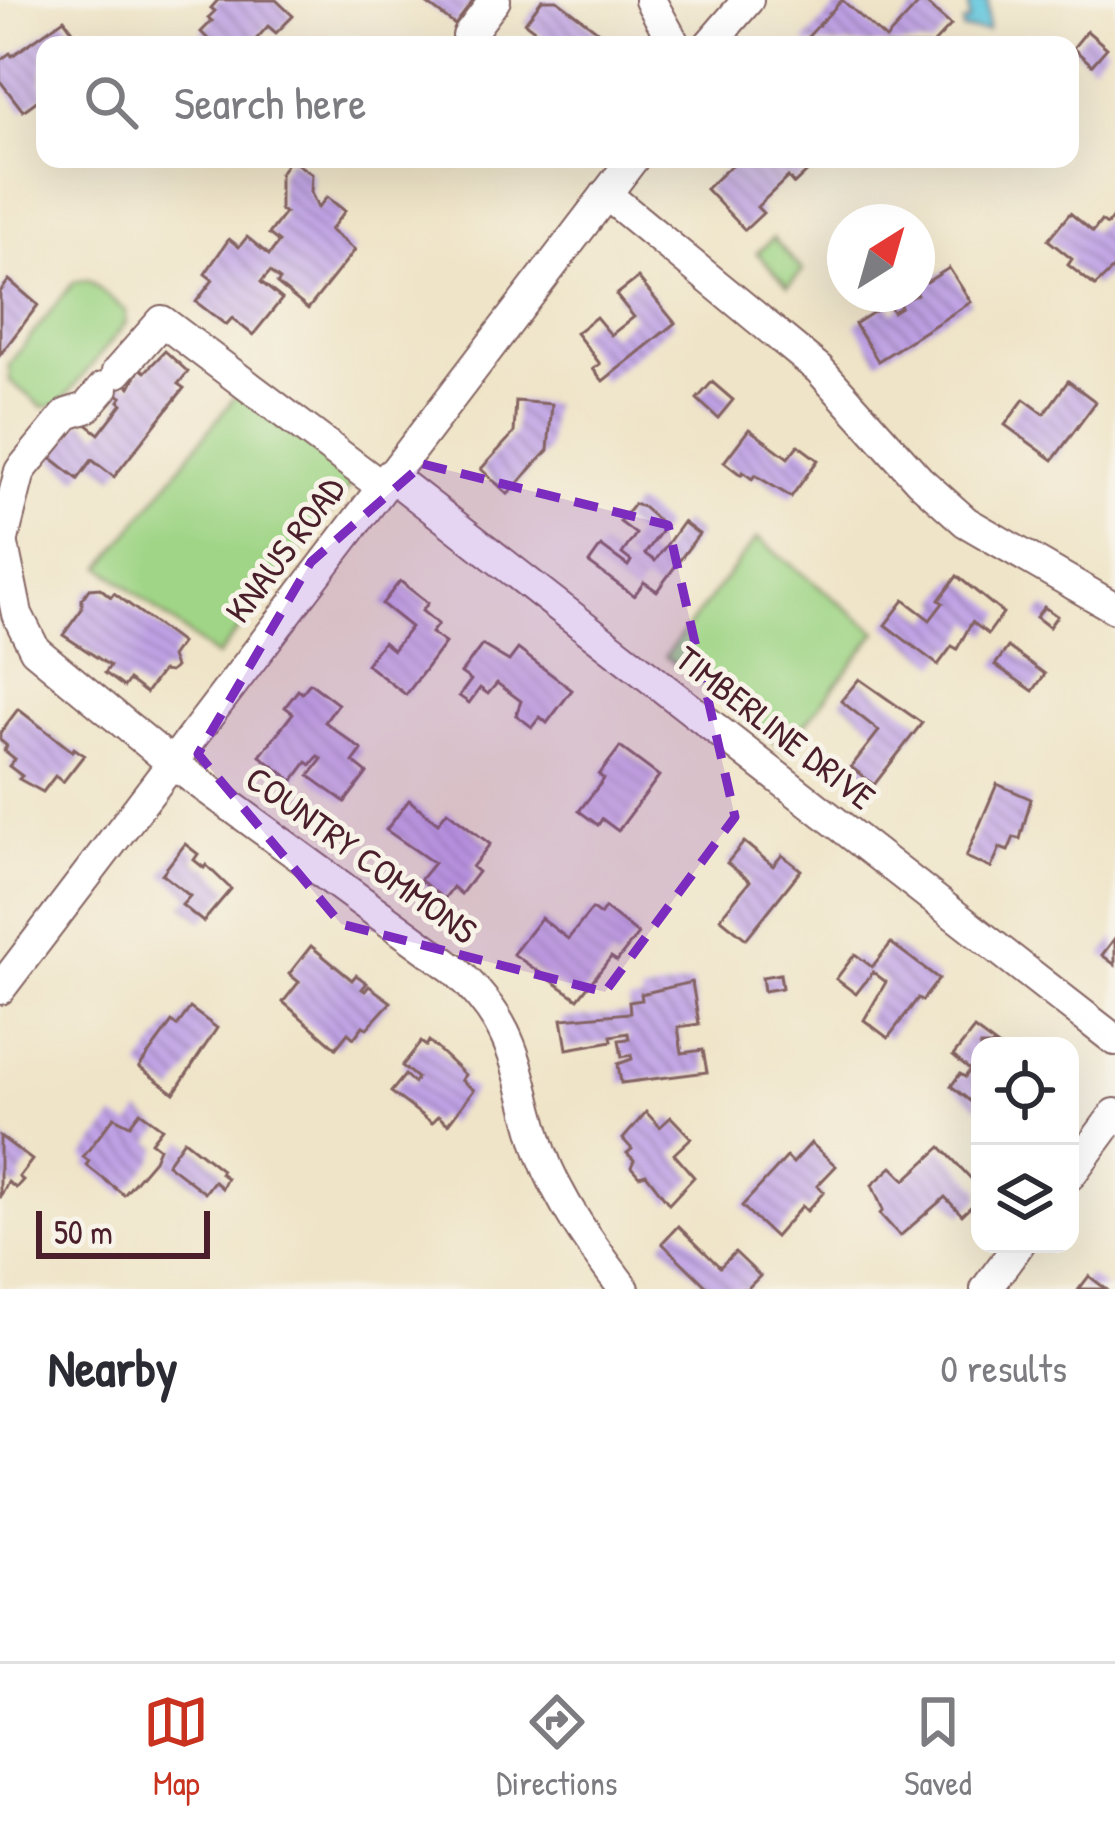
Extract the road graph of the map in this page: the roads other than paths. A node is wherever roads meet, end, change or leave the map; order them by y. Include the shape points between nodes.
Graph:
1 (495, 0) edge
2 (650, 0) edge
3 (748, 0) edge
4 (468, 36) dead end
5 (670, 36) edge
6 (717, 36) edge
7 (626, 168) edge
8 (606, 194) junction
9 (386, 480) junction
10 (2, 535) edge
11 (1115, 608) edge
12 (172, 763) junction
13 (0, 988) edge
14 (1115, 1040) edge
15 (1115, 1114) edge
16 (1079, 1163) edge
17 (1012, 1253) edge
18 (624, 1289) edge
19 (986, 1289) edge

1 - 4 street
2 - 5 street
3 - 6 street
7 - 8 street, KNAUS ROAD
8 - 9 street, KNAUS ROAD
8 - 11 street via 819,369 966,522
9 - 10 street, TIMBERLINE DRIVE via 162,321 20,471
9 - 12 street, KNAUS ROAD
9 - 14 street, TIMBERLINE DRIVE
10 - 12 street, COUNTRY COMMONS via 17,614 35,650
12 - 13 street, KNAUS ROAD
12 - 18 street, COUNTRY COMMONS via 478,991 515,1053 549,1171
15 - 16 street
17 - 19 street

